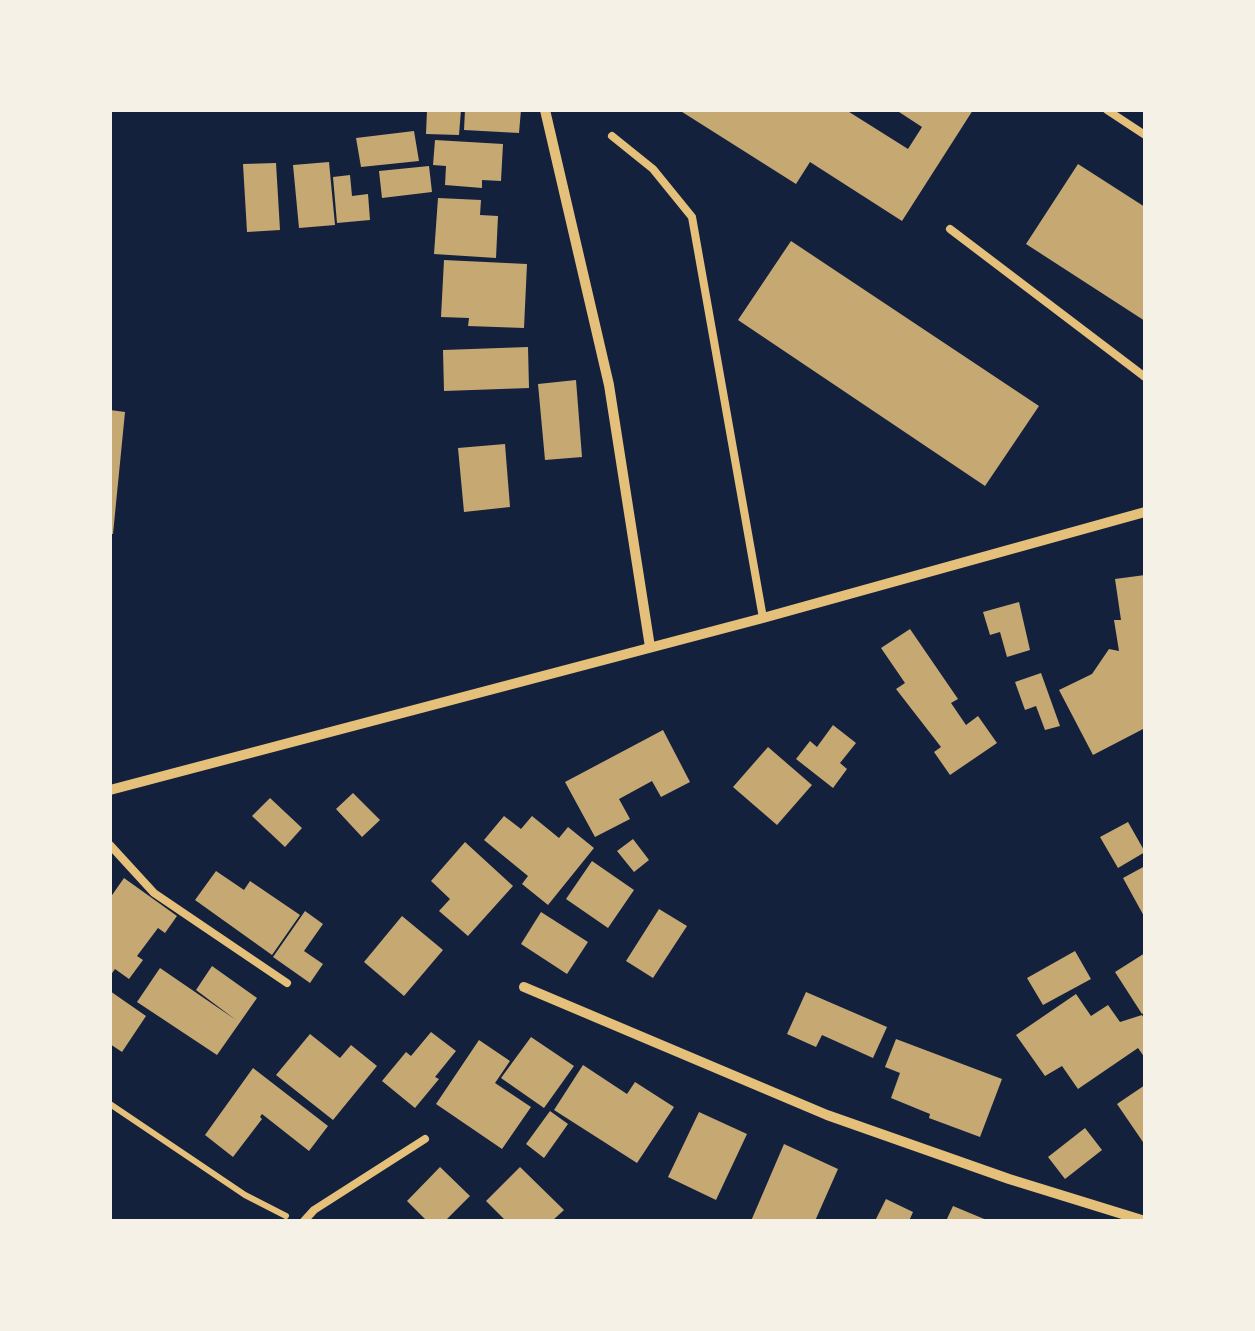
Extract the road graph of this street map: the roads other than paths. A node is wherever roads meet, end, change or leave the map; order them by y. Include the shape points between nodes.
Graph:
1 (545, 110) edge
2 (1107, 110) edge
3 (1145, 135) edge
4 (612, 136) dead end
5 (950, 229) dead end
6 (1145, 377) edge
7 (1145, 512) edge
8 (763, 618) junction
9 (650, 648) junction
10 (110, 790) edge
11 (110, 845) edge
12 (287, 983) dead end
13 (524, 986) dead end
14 (426, 1138) dead end
15 (304, 1221) edge
16 (1145, 1221) edge

1 - 9 street via 609,385
2 - 3 lane
4 - 8 lane via 653,169 692,217
5 - 6 lane
7 - 8 street
8 - 9 street
9 - 10 street
11 - 12 lane via 154,893
13 - 16 street via 827,1114
14 - 15 lane

